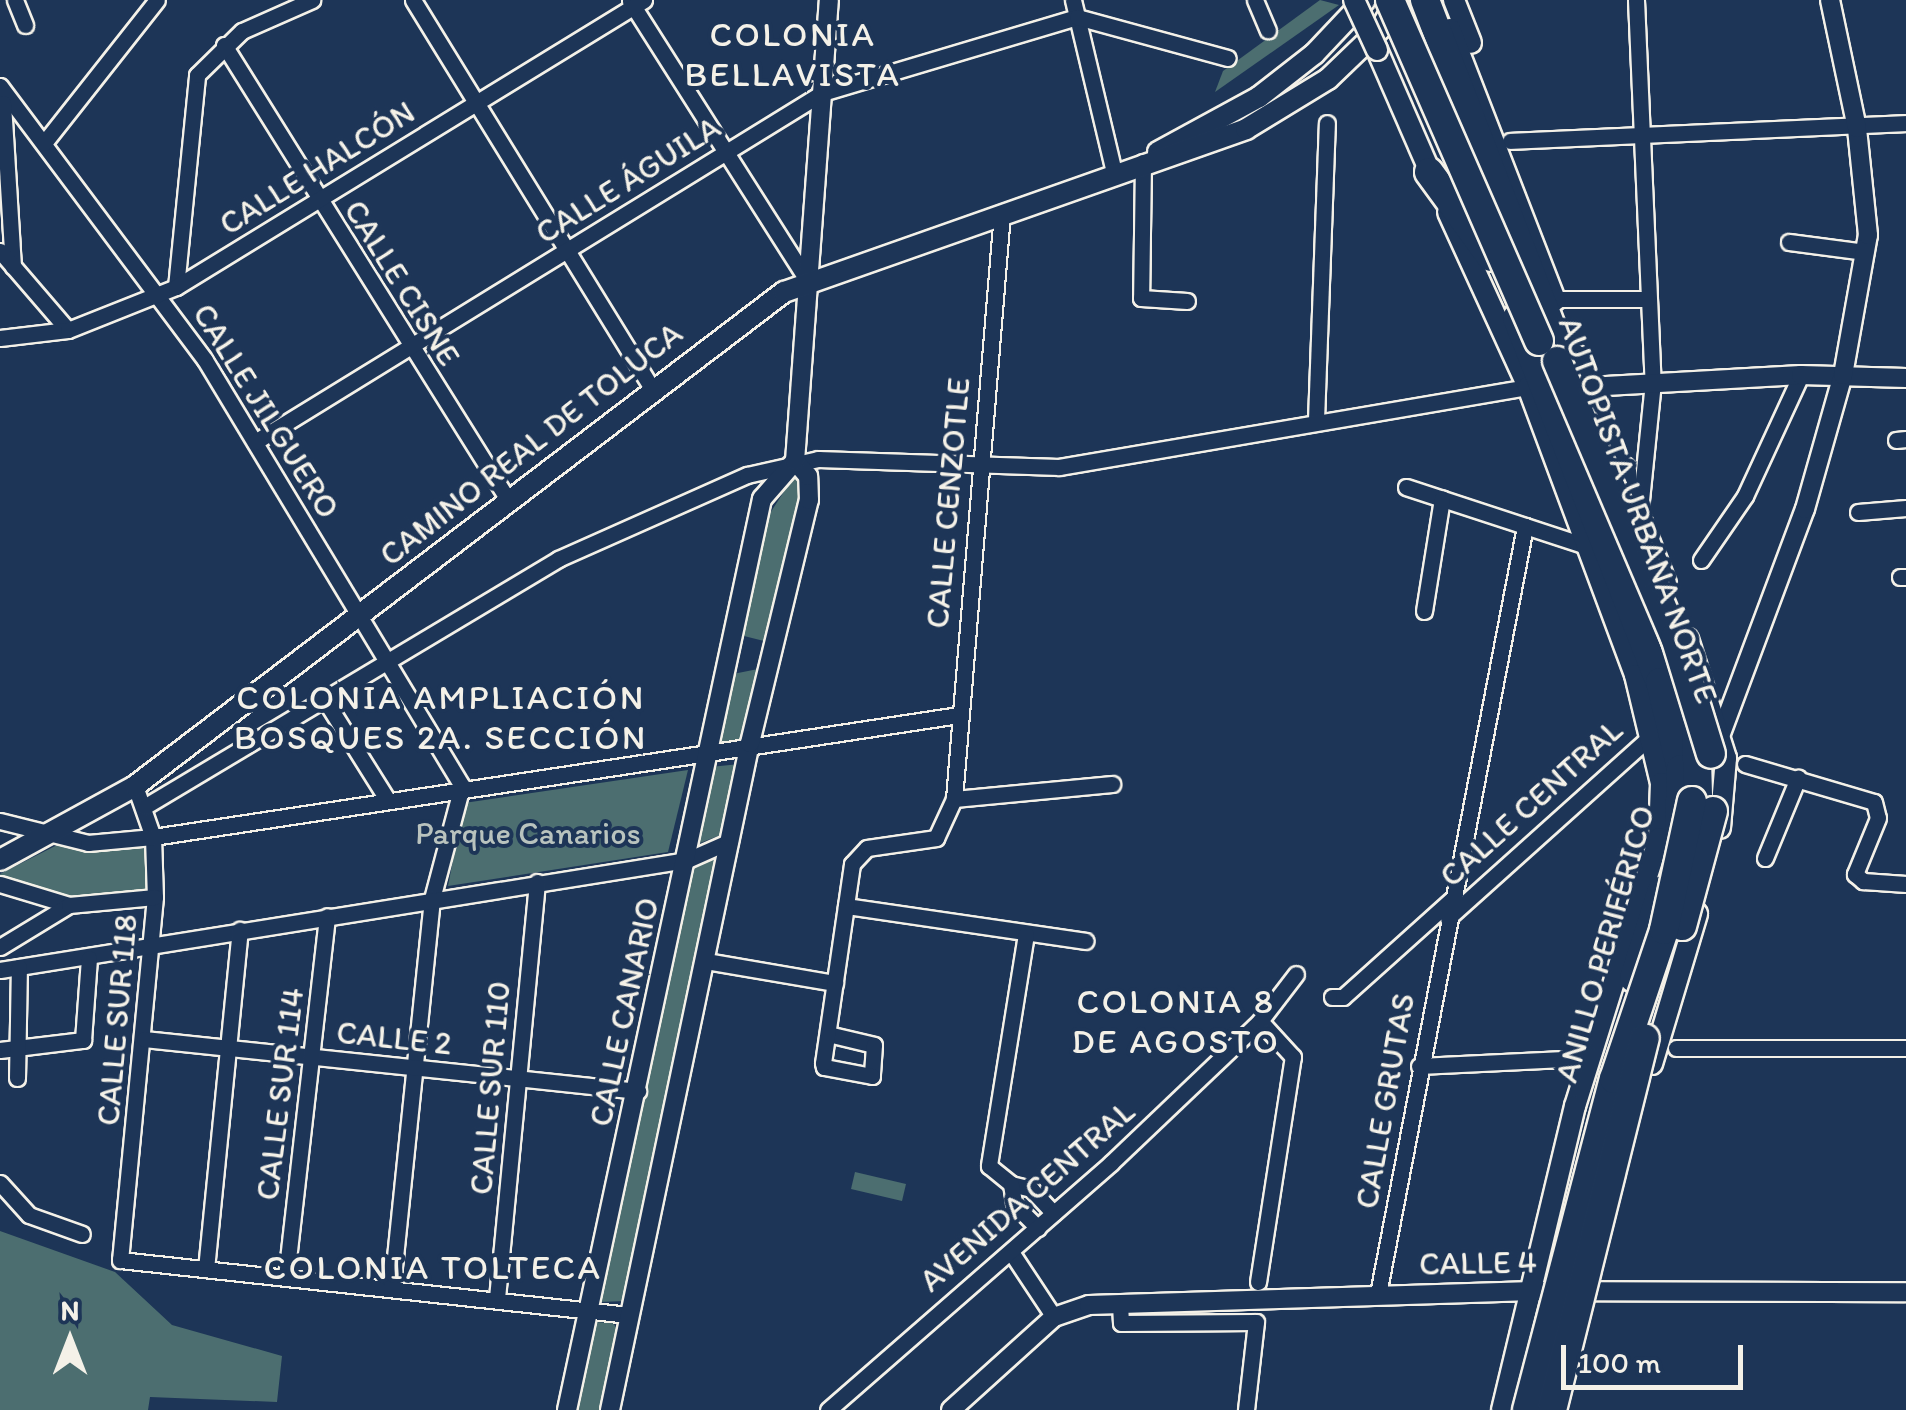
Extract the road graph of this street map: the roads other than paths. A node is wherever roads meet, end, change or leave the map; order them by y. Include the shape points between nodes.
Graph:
1 (15, 0) edge
2 (157, 0) edge
3 (312, 0) edge
4 (413, 0) edge
5 (829, 0) edge
6 (1255, 0) edge
7 (1354, 0) edge
8 (1365, 0) edge
9 (1636, 0) edge
10 (1830, 0) edge
11 (636, 2) edge
12 (1433, 2) edge
13 (1075, 8) edge
14 (1393, 11) edge
15 (24, 25) dead end
16 (1268, 30) dead end
17 (224, 45) junction
18 (1228, 58) dead end
19 (822, 93) junction
20 (4, 98) edge
21 (475, 102) junction
22 (1327, 124) dead end
23 (1906, 124) edge
24 (1857, 128) junction
25 (1642, 138) junction
26 (1510, 140) junction
27 (44, 143) junction
28 (724, 153) junction
29 (1144, 162) junction
30 (1114, 172) junction
31 (1430, 172) junction
32 (317, 200) junction
33 (1002, 213) junction
34 (1531, 235) junction
35 (1789, 242) dead end
36 (566, 250) junction
37 (0, 251) edge
38 (1865, 252) junction
39 (1491, 256) junction
40 (13, 267) junction
41 (808, 281) junction
42 (176, 287) junction
43 (159, 295) junction
44 (1555, 299) junction
45 (1648, 299) junction
46 (1187, 300) dead end
47 (68, 330) junction
48 (0, 338) edge
49 (410, 348) junction
50 (1843, 375) junction
51 (1800, 376) junction
52 (1906, 378) edge
53 (1652, 382) junction
54 (651, 387) junction
55 (1528, 387) junction
56 (1588, 387) junction
57 (1316, 420) junction
58 (255, 442) junction
59 (795, 461) junction
60 (978, 464) junction
61 (1622, 471) joint
62 (1406, 487) dead end
63 (507, 498) junction
64 (1442, 498) junction
65 (1906, 508) edge
66 (1858, 512) dead end
67 (1633, 515) junction
68 (1526, 526) junction
69 (1587, 546) junction
70 (1638, 552) junction
71 (1701, 560) dead end
72 (1424, 611) dead end
73 (359, 615) junction
74 (387, 658) junction
75 (323, 697) junction
76 (959, 715) junction
77 (1654, 733) junction
78 (1720, 736) junction
79 (750, 743) junction
80 (709, 750) junction
81 (1745, 764) dead end
82 (1798, 778) junction
83 (1112, 784) dead end
84 (135, 786) junction
85 (462, 786) junction
86 (386, 798) junction
87 (954, 799) junction
88 (144, 807) junction
89 (0, 821) edge
90 (46, 835) junction
91 (153, 837) junction
92 (730, 841) junction
93 (1765, 858) dead end
94 (0, 860) edge
95 (687, 860) junction
96 (536, 882) junction
97 (0, 884) edge
98 (1906, 884) edge
99 (155, 897) junction
100 (432, 899) junction
101 (1452, 899) junction
102 (1658, 903) junction
103 (68, 905) junction
104 (846, 906) junction
105 (327, 916) junction
106 (1448, 918) junction
107 (240, 930) junction
108 (1026, 934) junction
109 (1085, 941) dead end
110 (153, 945) junction
111 (0, 947) edge
112 (1623, 948) junction
113 (89, 958) junction
114 (706, 961) junction
115 (19, 968) junction
116 (0, 970) edge
117 (1296, 974) dead end
118 (835, 983) junction
119 (1332, 996) dead end
120 (1260, 1021) junction
121 (828, 1034) dead end
122 (144, 1038) junction
123 (1676, 1048) dead end
124 (1906, 1048) edge
125 (228, 1049) junction
126 (0, 1050) edge
127 (18, 1051) junction
128 (312, 1058) junction
129 (1564, 1059) dead end
130 (1419, 1066) junction
131 (414, 1068) junction
132 (17, 1078) dead end
133 (520, 1080) junction
134 (638, 1091) junction
135 (0, 1183) edge
136 (1010, 1184) junction
137 (1054, 1214) junction
138 (1038, 1228) junction
139 (82, 1234) dead end
140 (1011, 1252) junction
141 (206, 1269) junction
142 (286, 1277) junction
143 (1258, 1282) dead end
144 (392, 1288) junction
145 (1562, 1292) junction
146 (1906, 1292) edge
147 (1378, 1294) junction
148 (497, 1298) junction
149 (1120, 1304) junction
150 (590, 1309) junction
151 (629, 1315) junction
152 (1054, 1318) junction
153 (567, 1410) edge
154 (610, 1410) edge
155 (828, 1410) edge
156 (951, 1410) edge
157 (1246, 1410) edge
158 (1502, 1410) edge
159 (1524, 1410) edge
160 (1544, 1410) edge
161 (1552, 1410) edge
162 (1566, 1410) edge

1 - 15 street
2 - 27 street
3 - 17 street via 264,18
4 - 21 street
5 - 19 street
6 - 16 street
7 - 31 main road, bridge
8 - 29 main road, CAMINO REAL DE TOLUCA via 1314,54 1259,97
9 - 25 street
10 - 24 street
11 - 21 street, CALLE HALCÓN
11 - 28 street
12 - 26 main road
12 - 34 main road
12 - 67 highway, ANILLO PERIFÉRICO
12 - 70 highway, AUTOPISTA URBANA NORTE, bridge via 1524,281
13 - 18 street
13 - 19 street, CALLE ÁGUILA
13 - 30 street
14 - 29 main road, CAMINO REAL DE TOLUCA via 1328,79 1272,117
14 - 39 highway, ANILLO PERIFÉRICO
14 - 159 highway, AUTOPISTA URBANA NORTE, bridge via 1583,447 1688,746 1692,801 1683,855
17 - 32 street, CALLE CISNE
17 - 42 street via 191,90
19 - 28 street, CALLE ÁGUILA
19 - 41 street
20 - 27 street, CALLE JILGUERO
20 - 40 street
21 - 32 street, CALLE HALCÓN
21 - 36 street
22 - 57 street
23 - 24 street
24 - 25 street
24 - 38 street via 1868,204
25 - 26 street
25 - 45 street
26 - 34 main road
27 - 43 street, CALLE JILGUERO
28 - 36 street, CALLE ÁGUILA
28 - 41 street
29 - 30 main road, CAMINO REAL DE TOLUCA
29 - 46 street via 1141,298
30 - 33 main road, CAMINO REAL DE TOLUCA
31 - 39 highway
31 - 55 main road
32 - 42 street, CALLE HALCÓN
32 - 49 street, CALLE CISNE
33 - 41 main road, CAMINO REAL DE TOLUCA
33 - 60 street, CALLE CENZOTLE
34 - 44 main road
35 - 38 street
36 - 49 street, CALLE ÁGUILA
36 - 54 street
37 - 40 street
38 - 50 street
39 - 102 highway, ANILLO PERIFÉRICO via 1582,476 1676,738 1682,802
40 - 47 street
41 - 54 main road, CAMINO REAL DE TOLUCA
41 - 59 street
42 - 43 street, CALLE HALCÓN
43 - 47 street, CALLE HALCÓN
43 - 58 street, CALLE JILGUERO
44 - 45 street
44 - 56 main road
45 - 53 street
47 - 48 street, CALLE HALCÓN
49 - 58 street, CALLE ÁGUILA
49 - 63 street, CALLE CISNE
50 - 51 street
50 - 52 street
50 - 78 street via 1805,509
51 - 53 street
51 - 71 street via 1745,496
53 - 56 street
53 - 67 street
54 - 63 main road, CAMINO REAL DE TOLUCA
55 - 57 street
55 - 69 main road
56 - 61 main road
57 - 60 street via 1087,464
58 - 73 street, CALLE JILGUERO
59 - 60 street
59 - 74 street via 558,559
59 - 79 street via 808,476 809,500
59 - 80 street, CALLE CANARIO via 762,499
60 - 76 street, CALLE CENZOTLE
61 - 67 highway
62 - 64 street
63 - 73 main road, CAMINO REAL DE TOLUCA
64 - 68 street
64 - 72 street
65 - 66 street
67 - 70 highway, ANILLO PERIFÉRICO
67 - 78 main road
68 - 69 street
68 - 101 street, CALLE GRUTAS
69 - 77 main road
70 - 145 highway, ANILLO PERIFÉRICO via 1698,734 1703,802 1692,876
70 - 161 highway, AUTOPISTA URBANA NORTE, bridge via 1675,638 1711,754 1713,812 1643,1043
73 - 74 street, CALLE JILGUERO
73 - 84 main road, CAMINO REAL DE TOLUCA
74 - 75 street
74 - 85 street, CALLE JILGUERO
75 - 86 street
75 - 88 street
76 - 79 street
76 - 87 street, CALLE CENZOTLE
77 - 106 street, CALLE CENTRAL
77 - 112 main road via 1659,838
78 - 145 main road via 1724,809 1713,861 1656,1049
79 - 80 street
79 - 92 street
80 - 85 street
80 - 95 street, CALLE CANARIO
81 - 82 street
82 - 93 street
82 - 98 street via 1874,802 1878,818 1855,874 1863,881
83 - 87 street
84 - 88 street, CALLE SUR 118
84 - 90 main road, CAMINO REAL DE TOLUCA
85 - 86 street
85 - 100 street
86 - 91 street
87 - 104 street via 936,838 856,854
88 - 91 street, CALLE SUR 118
89 - 90 street
90 - 91 street via 88,843
90 - 94 main road, CAMINO REAL DE TOLUCA
91 - 99 street, CALLE SUR 118
92 - 95 street
92 - 114 street
95 - 96 street
95 - 134 street, CALLE CANARIO
96 - 100 street
96 - 133 street, CALLE SUR 110
97 - 103 street
99 - 103 street
99 - 110 street, CALLE SUR 118
100 - 105 street
100 - 131 street
101 - 106 street, CALLE GRUTAS
101 - 119 street via 1344,996
102 - 112 highway
102 - 145 highway, ANILLO PERIFÉRICO via 1614,1038
103 - 111 street
104 - 108 street
104 - 118 street
105 - 107 street
105 - 128 street, CALLE SUR 114
106 - 130 street, CALLE GRUTAS
107 - 110 street
107 - 125 street
108 - 109 street
108 - 136 street via 990,1166
110 - 113 street
110 - 122 street, CALLE SUR 118
112 - 145 main road via 1575,1106
113 - 115 street
113 - 127 street via 83,1040
114 - 118 street
114 - 151 street
115 - 116 street
115 - 127 street
117 - 120 street, AVENIDA CENTRAL
118 - 121 street
120 - 137 street, AVENIDA CENTRAL
120 - 143 street via 1293,1056
122 - 125 street, CALLE 2
122 - 141 street, CALLE SUR 118 via 120,1260
123 - 124 street
125 - 128 street, CALLE 2
125 - 141 street
126 - 127 street
127 - 132 street
128 - 131 street, CALLE 2
128 - 142 street, CALLE SUR 114
129 - 130 street
130 - 147 street, CALLE GRUTAS
131 - 133 street, CALLE 2
131 - 144 street
133 - 134 street, CALLE 2
133 - 148 street, CALLE SUR 110
134 - 150 street, CALLE CANARIO
135 - 139 street via 28,1214
136 - 137 street via 1031,1189
136 - 138 street via 1014,1204
137 - 138 street, AVENIDA CENTRAL
138 - 140 street, AVENIDA CENTRAL
140 - 152 street
140 - 155 street, AVENIDA CENTRAL
141 - 142 street
142 - 144 street
144 - 148 street
145 - 146 street, CALLE 4
145 - 147 street, CALLE 4
145 - 158 main road
145 - 159 highway, ANILLO PERIFÉRICO
145 - 160 highway, ANILLO PERIFÉRICO
145 - 162 main road
147 - 149 street, CALLE 4
148 - 150 street
149 - 152 street, CALLE 4
149 - 157 street via 1121,1323 1256,1322
150 - 151 street
150 - 153 street, CALLE CANARIO
151 - 154 street
152 - 156 street

